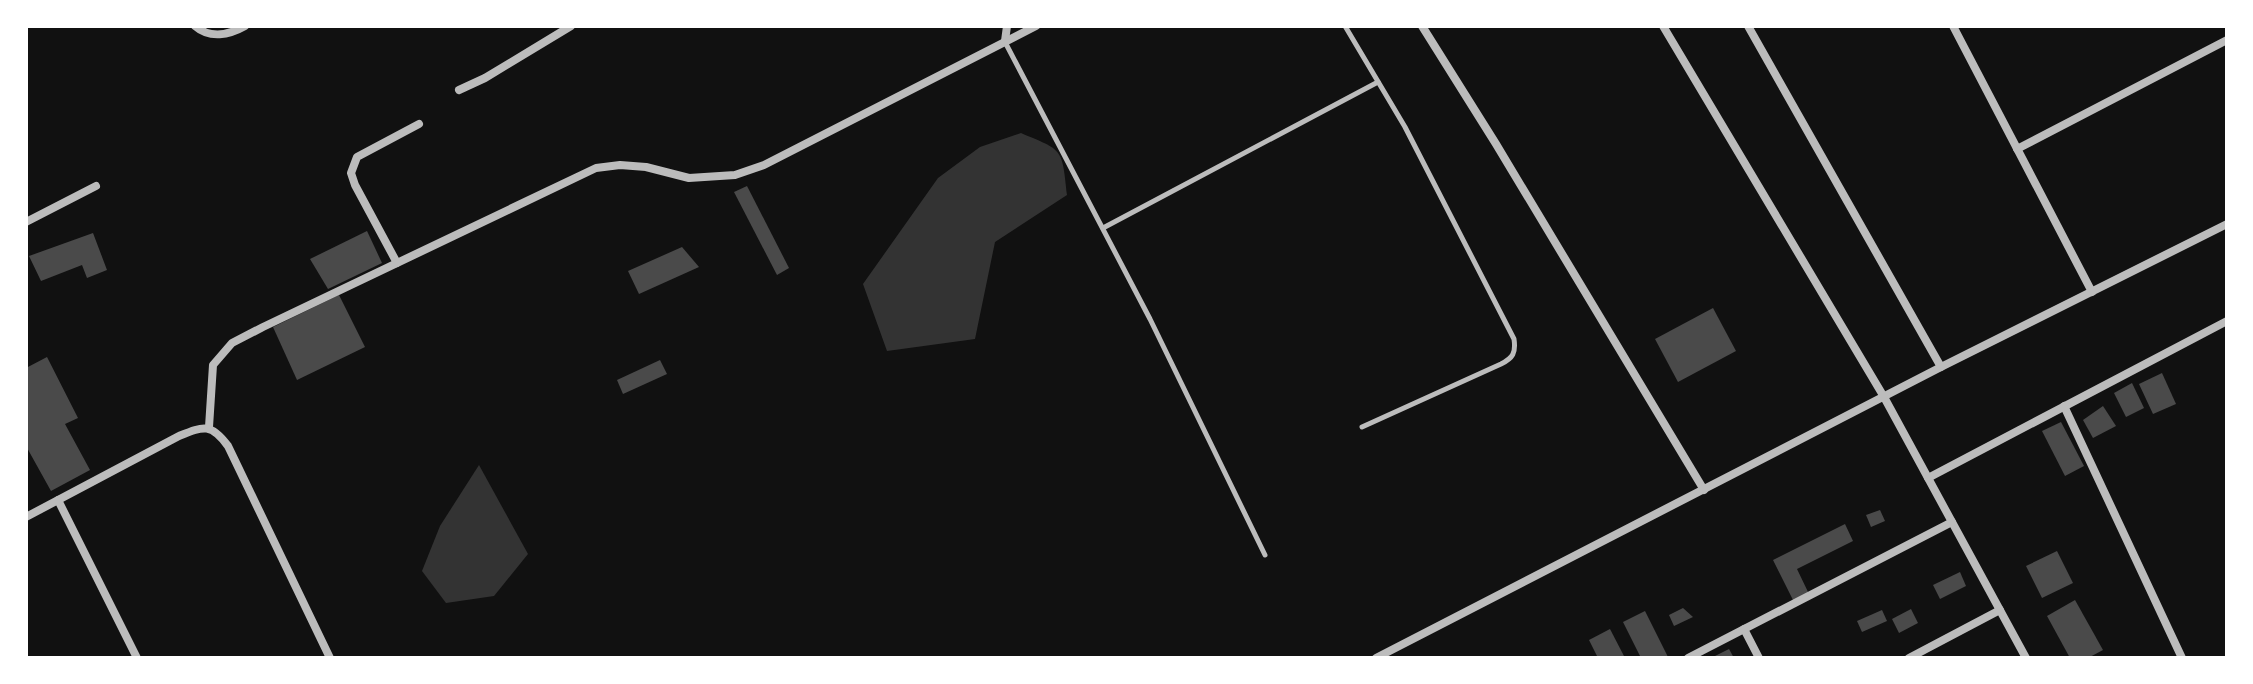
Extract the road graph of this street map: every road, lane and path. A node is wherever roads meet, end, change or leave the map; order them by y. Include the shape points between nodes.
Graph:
1 (195, 26) edge
2 (245, 26) edge
3 (571, 26) edge
4 (1007, 26) edge
5 (1036, 26) edge
6 (1345, 26) edge
7 (1422, 26) edge
8 (1663, 26) edge
9 (1748, 26) edge
10 (1953, 26) edge
11 (2227, 40) edge
12 (1005, 41) junction
13 (1378, 82) junction
14 (459, 90) dead end
15 (419, 124) dead end
16 (2017, 149) junction
17 (96, 186) dead end
18 (26, 222) edge
19 (2227, 224) edge
20 (1103, 228) junction
21 (397, 263) junction
22 (2092, 292) junction
23 (2227, 321) edge
24 (1941, 367) junction
25 (1884, 397) junction
26 (2064, 406) junction
27 (209, 427) junction
28 (1362, 427) dead end
29 (1928, 478) junction
30 (1704, 490) junction
31 (58, 500) junction
32 (26, 517) edge
33 (1952, 522) junction
34 (1265, 555) dead end
35 (2000, 610) junction
36 (1744, 629) junction
37 (137, 658) edge
38 (330, 658) edge
39 (1376, 658) edge
40 (1688, 658) edge
41 (1759, 658) edge
42 (1909, 658) edge
43 (2026, 658) edge
44 (2182, 658) edge

1 - 2 street via 203,33 223,35
3 - 14 street
4 - 12 street
5 - 12 street
6 - 13 lane
7 - 30 street
8 - 25 street
9 - 24 street
10 - 16 street
11 - 16 street
12 - 20 lane
12 - 21 street via 764,165 735,175 689,178 646,167 596,168
13 - 20 lane
13 - 28 lane via 1502,314 1515,350 1511,359
15 - 21 street via 357,157 351,173
16 - 22 street
17 - 18 street
19 - 22 street
20 - 34 lane
21 - 27 street via 232,343 213,365
22 - 24 street
23 - 26 street
24 - 25 street
25 - 29 street
25 - 30 street
26 - 29 street
26 - 44 street
27 - 31 street via 179,436
27 - 38 street via 228,446
29 - 33 street
30 - 39 street
31 - 32 street
31 - 37 street
33 - 35 street
33 - 36 street
35 - 42 street
35 - 43 street
36 - 40 street
36 - 41 street

